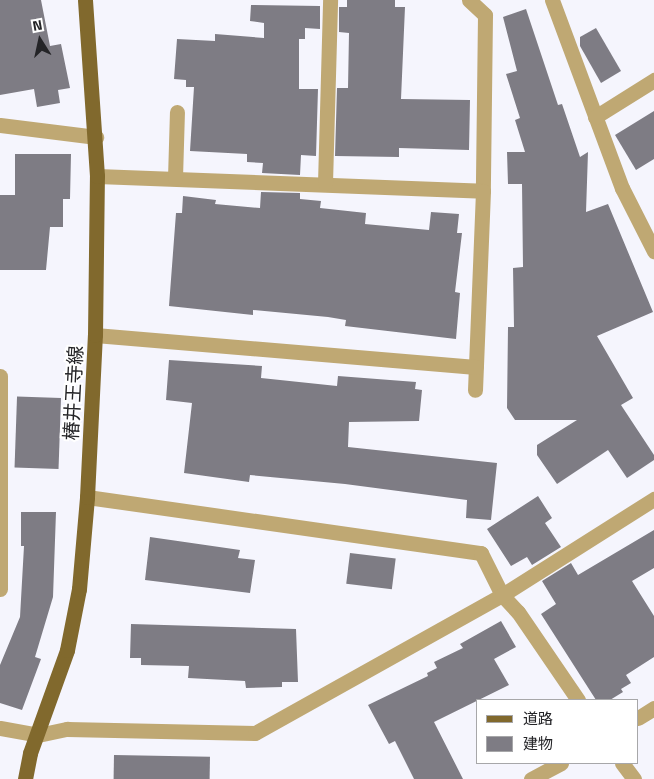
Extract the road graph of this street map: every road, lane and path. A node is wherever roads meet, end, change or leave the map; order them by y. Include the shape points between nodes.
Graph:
1 (85, 0) edge
2 (330, 0) edge
3 (469, 0) edge
4 (552, 0) edge
5 (654, 80) edge
6 (177, 112) dead end
7 (596, 117) junction
8 (0, 125) edge
9 (96, 137) junction
10 (97, 176) junction
11 (175, 178) junction
12 (325, 183) junction
13 (483, 191) junction
14 (654, 251) edge
15 (96, 335) junction
16 (476, 367) junction
17 (0, 376) edge
18 (475, 390) dead end
19 (87, 497) junction
20 (654, 498) edge
21 (0, 589) edge
22 (502, 595) junction
23 (577, 699) edge
24 (654, 708) edge
25 (639, 717) edge
26 (0, 728) edge
27 (38, 735) junction
28 (559, 764) edge
29 (623, 764) edge
30 (25, 779) edge
31 (531, 779) edge
32 (634, 779) edge

1 - 9 main road, 椿井王寺線
2 - 12 street
3 - 13 street via 485,16
4 - 7 street
5 - 7 street
6 - 11 street
7 - 14 street via 622,188
8 - 9 street
9 - 10 main road, 椿井王寺線
10 - 11 street
10 - 15 main road, 椿井王寺線
11 - 12 street
12 - 13 street
13 - 16 street
15 - 16 street
15 - 19 main road, 椿井王寺線
16 - 18 street
17 - 21 street
19 - 22 street via 481,553
19 - 27 main road, 椿井王寺線 via 79,588 67,650
20 - 22 street
22 - 23 street via 518,612
22 - 27 street via 255,734 67,729
24 - 25 street
26 - 27 street
27 - 30 main road, 椿井王寺線
28 - 31 street
29 - 32 street

